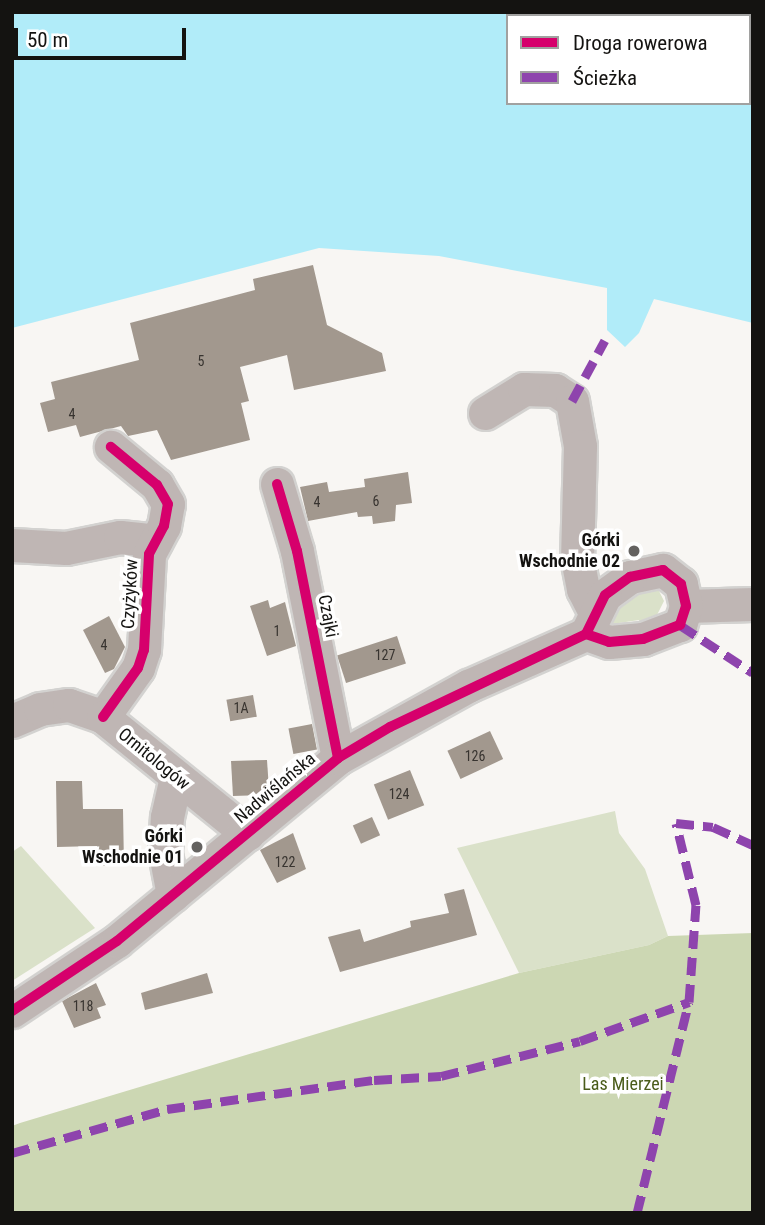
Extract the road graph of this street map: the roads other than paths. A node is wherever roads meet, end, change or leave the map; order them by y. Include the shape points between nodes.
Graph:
1 (485, 413) dead end
2 (111, 447) dead end
3 (277, 484) dead end
4 (156, 541) junction
5 (12, 545) edge
6 (753, 604) edge
7 (686, 606) junction
8 (590, 623) junction
9 (103, 717) junction
10 (12, 721) edge
11 (338, 758) junction
12 (176, 777) junction
13 (248, 834) junction
14 (173, 895) junction
15 (12, 1010) edge

1 - 8 street via 524,388 555,390 572,401 580,446 577,558
2 - 4 street, Czyżyków via 164,494 167,516
3 - 11 street, Czajki via 299,563
4 - 5 street via 120,537 66,548
4 - 9 street, Czyżyków via 145,578 144,650 138,668
6 - 7 street
7 - 8 street via 680,625 643,639 609,642
7 - 8 street, Nadwiślańska via 681,584 663,570 630,577 605,595
8 - 11 street, Nadwiślańska
9 - 10 street, Ornitologów via 69,705 40,709
9 - 12 street, Ornitologów
11 - 13 street, Nadwiślańska
12 - 13 street, Ornitologów
12 - 14 street via 165,853
13 - 14 street, Nadwiślańska
14 - 15 street, Nadwiślańska via 117,941

